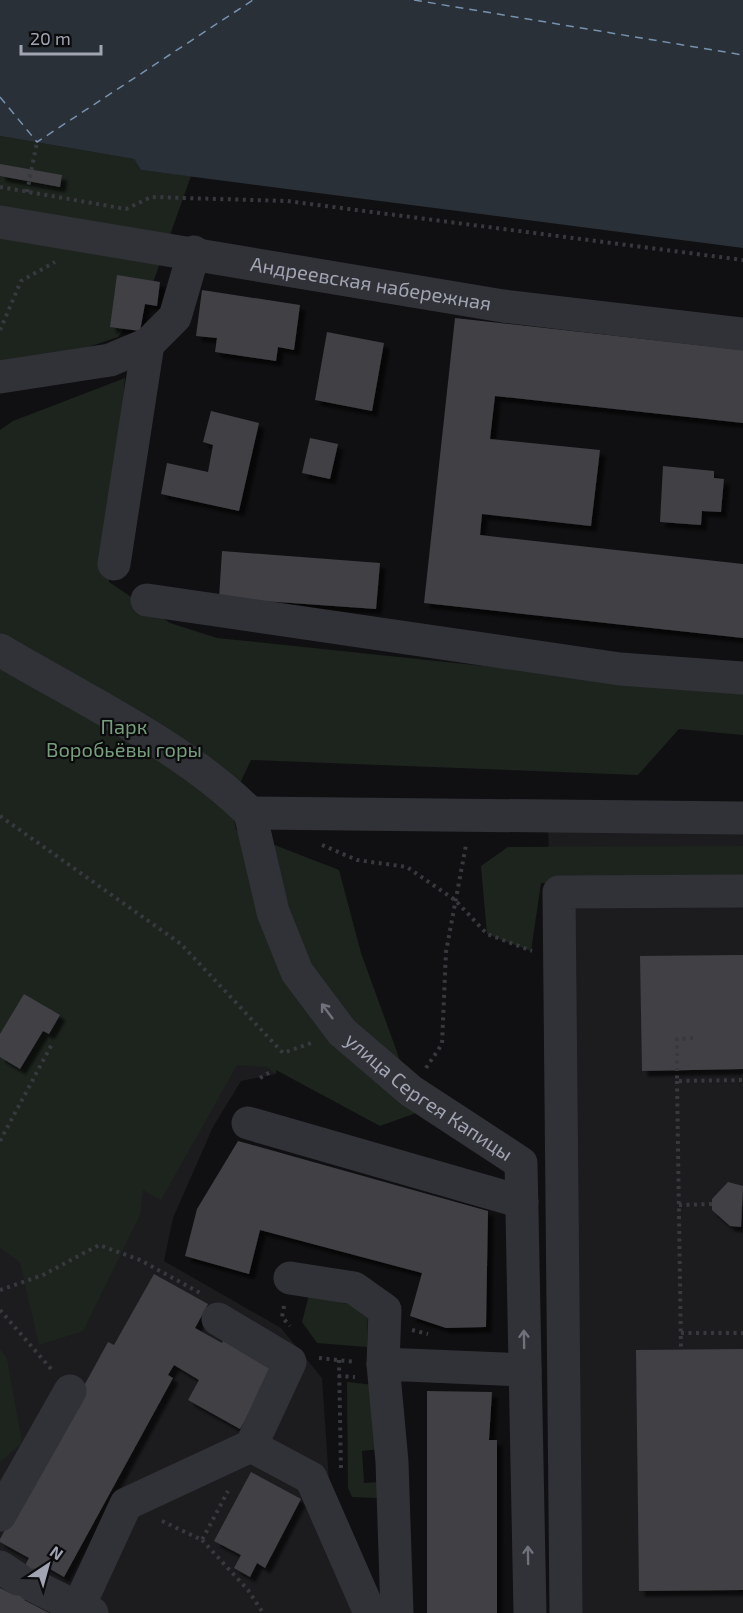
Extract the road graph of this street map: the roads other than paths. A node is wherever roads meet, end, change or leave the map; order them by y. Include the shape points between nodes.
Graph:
1 (0, 222) edge
2 (194, 252) junction
3 (743, 334) edge
4 (148, 344) junction
5 (0, 377) edge
6 (114, 564) dead end
7 (147, 600) dead end
8 (0, 650) edge
9 (743, 678) edge
10 (250, 813) junction
11 (743, 818) edge
12 (743, 891) edge
13 (248, 1123) dead end
14 (522, 1202) junction
15 (290, 1278) road end
16 (218, 1319) road end
17 (384, 1364) junction
18 (525, 1370) junction
19 (70, 1391) road end
20 (251, 1446) junction
21 (0, 1515) edge
22 (17, 1577) edge
23 (85, 1610) edge
24 (370, 1613) edge
25 (397, 1613) edge
26 (530, 1613) edge
27 (566, 1613) edge

1 - 2 street, Андреевская набережная
2 - 3 street, Андреевская набережная via 503,306
2 - 4 street via 175,316
4 - 5 street via 110,360
4 - 6 street
7 - 9 street via 620,669
8 - 10 street via 167,748 235,797
10 - 11 street
14 -> 10 street, улица Сергея Капицы via 521,1163 411,1091 342,1032 297,972 273,912
12 - 27 street via 559,892
13 - 14 street
18 -> 14 street, улица Сергея Капицы
15 - 17 street via 354,1288 385,1310
16 - 20 street via 290,1362
17 - 18 street
17 - 25 street
26 -> 18 street, улица Сергея Капицы
19 - 21 street
20 - 23 street via 126,1504
20 - 24 street via 311,1478
22 - 23 street

